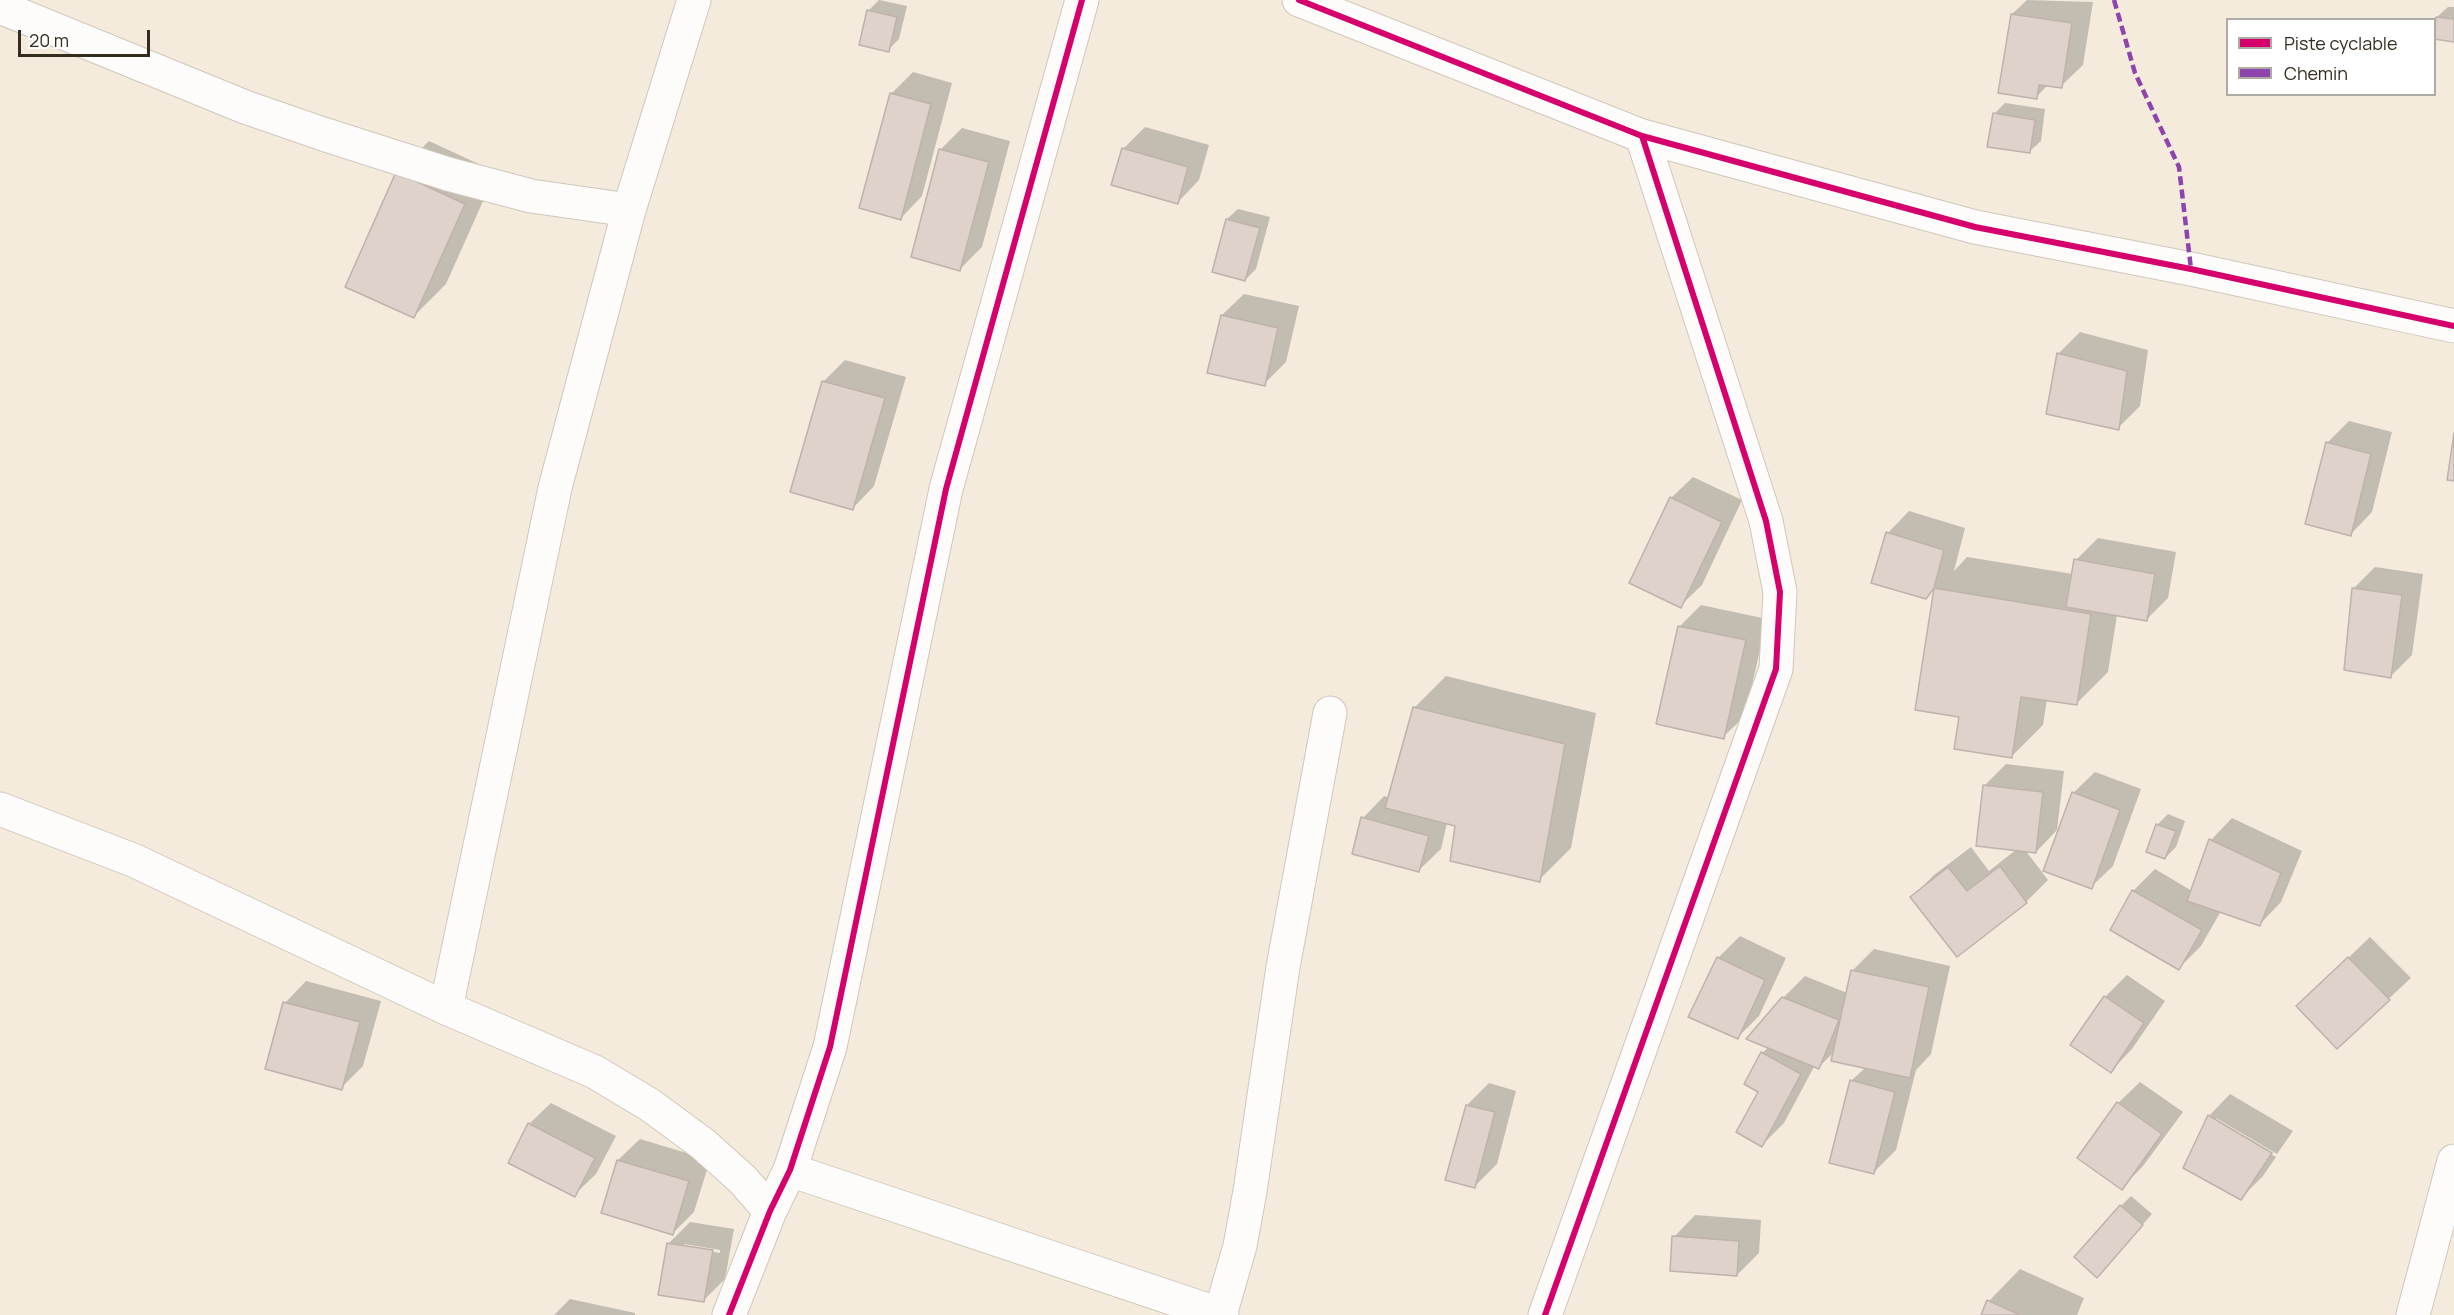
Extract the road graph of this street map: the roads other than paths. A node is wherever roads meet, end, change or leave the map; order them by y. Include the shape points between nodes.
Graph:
1 (694, 0) edge
2 (1082, 0) edge
3 (1299, 0) edge
4 (0, 7) edge
5 (1642, 136) junction
6 (628, 210) junction
7 (2454, 326) edge
8 (1330, 713) dead end
9 (0, 809) edge
10 (446, 1008) junction
11 (2454, 1161) edge
12 (790, 1170) junction
13 (770, 1210) junction
14 (2447, 1221) edge
15 (729, 1315) edge
16 (1220, 1315) edge
17 (1545, 1315) edge
18 (2413, 1315) edge

1 - 6 street
2 - 12 street via 946,489 830,1047
3 - 5 street
4 - 6 street via 245,107 322,134 531,196
5 - 7 street via 1975,226
5 - 17 street via 1766,521 1780,592 1776,669
6 - 10 street via 555,488
8 - 16 street via 1283,967 1240,1246
9 - 10 street via 133,860
10 - 13 street via 595,1072 650,1105 703,1144
11 - 14 street
12 - 13 street
12 - 16 street
13 - 15 street
14 - 18 street

